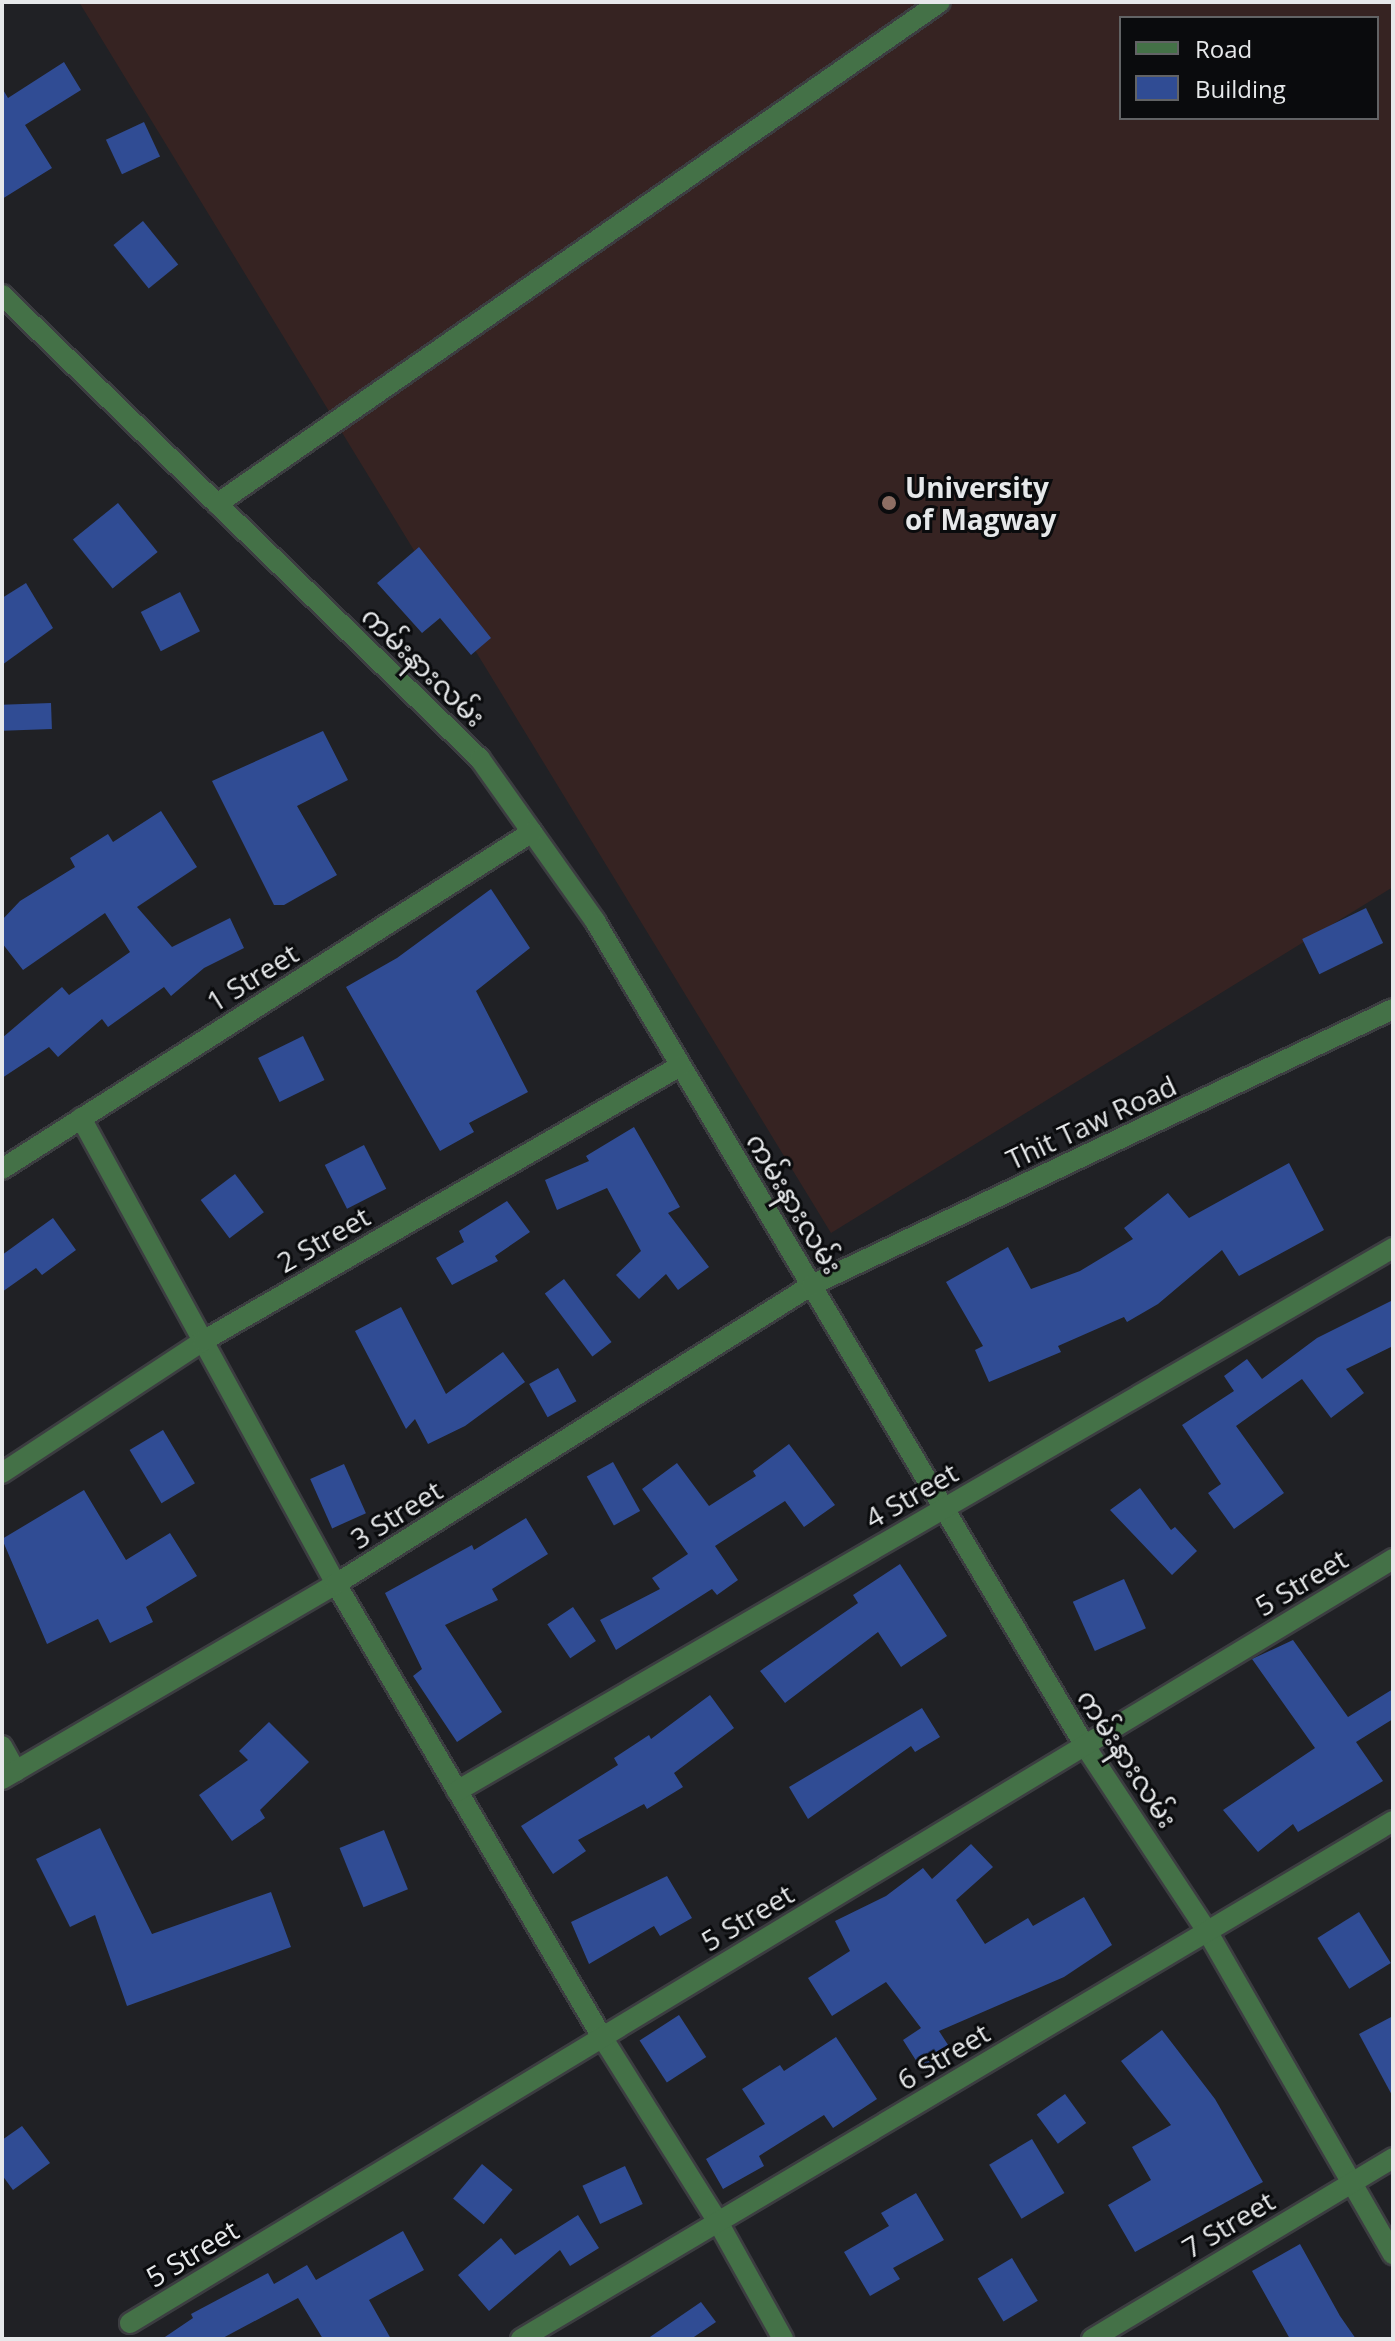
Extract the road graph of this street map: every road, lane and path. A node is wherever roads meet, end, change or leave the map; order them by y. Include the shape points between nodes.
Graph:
1 (940, 2) edge
2 (2, 295) edge
3 (217, 504) junction
4 (532, 832) junction
5 (1393, 1009) edge
6 (680, 1066) junction
7 (81, 1118) junction
8 (2, 1169) edge
9 (1393, 1248) edge
10 (812, 1285) junction
11 (203, 1341) junction
12 (2, 1473) edge
13 (944, 1508) junction
14 (1393, 1559) edge
15 (336, 1584) junction
16 (2, 1746) edge
17 (1085, 1746) junction
18 (9, 1775) edge
19 (457, 1791) junction
20 (1393, 1821) edge
21 (1207, 1931) junction
22 (602, 2037) junction
23 (1393, 2158) edge
24 (1350, 2184) junction
25 (718, 2222) junction
26 (1393, 2254) edge
27 (130, 2323) dead end
28 (521, 2339) edge
29 (783, 2339) edge
30 (1092, 2339) edge

1 - 3 street
2 - 3 street, ကမ်းနားလမ်း
3 - 4 street, ကမ်းနားလမ်း via 480,759
4 - 6 street, ကမ်းနားလမ်း via 595,921
4 - 7 street, 1 Street
5 - 10 street, Thit Taw Road
6 - 10 street, ကမ်းနားလမ်း
6 - 11 street, 2 Street
7 - 8 street, 1 Street
7 - 11 street
9 - 13 street, 4 Street
10 - 13 street, ကမ်းနားလမ်း
10 - 15 street, 3 Street
11 - 12 street, 2 Street
11 - 15 street
13 - 17 street, ကမ်းနားလမ်း
13 - 19 street, 4 Street
14 - 17 street, 5 Street
15 - 18 street, 3 Street
15 - 19 street
16 - 18 street
17 - 21 street, ကမ်းနားလမ်း
17 - 22 street, 5 Street
19 - 22 street
20 - 21 street, 6 Street
21 - 24 street, ကမ်းနားလမ်း
21 - 25 street, 6 Street
22 - 25 street
22 - 27 street, 5 Street
23 - 24 street, 7 Street
24 - 26 street, ကမ်းနားလမ်း
24 - 30 street, 7 Street
25 - 28 street, 6 Street
25 - 29 street

